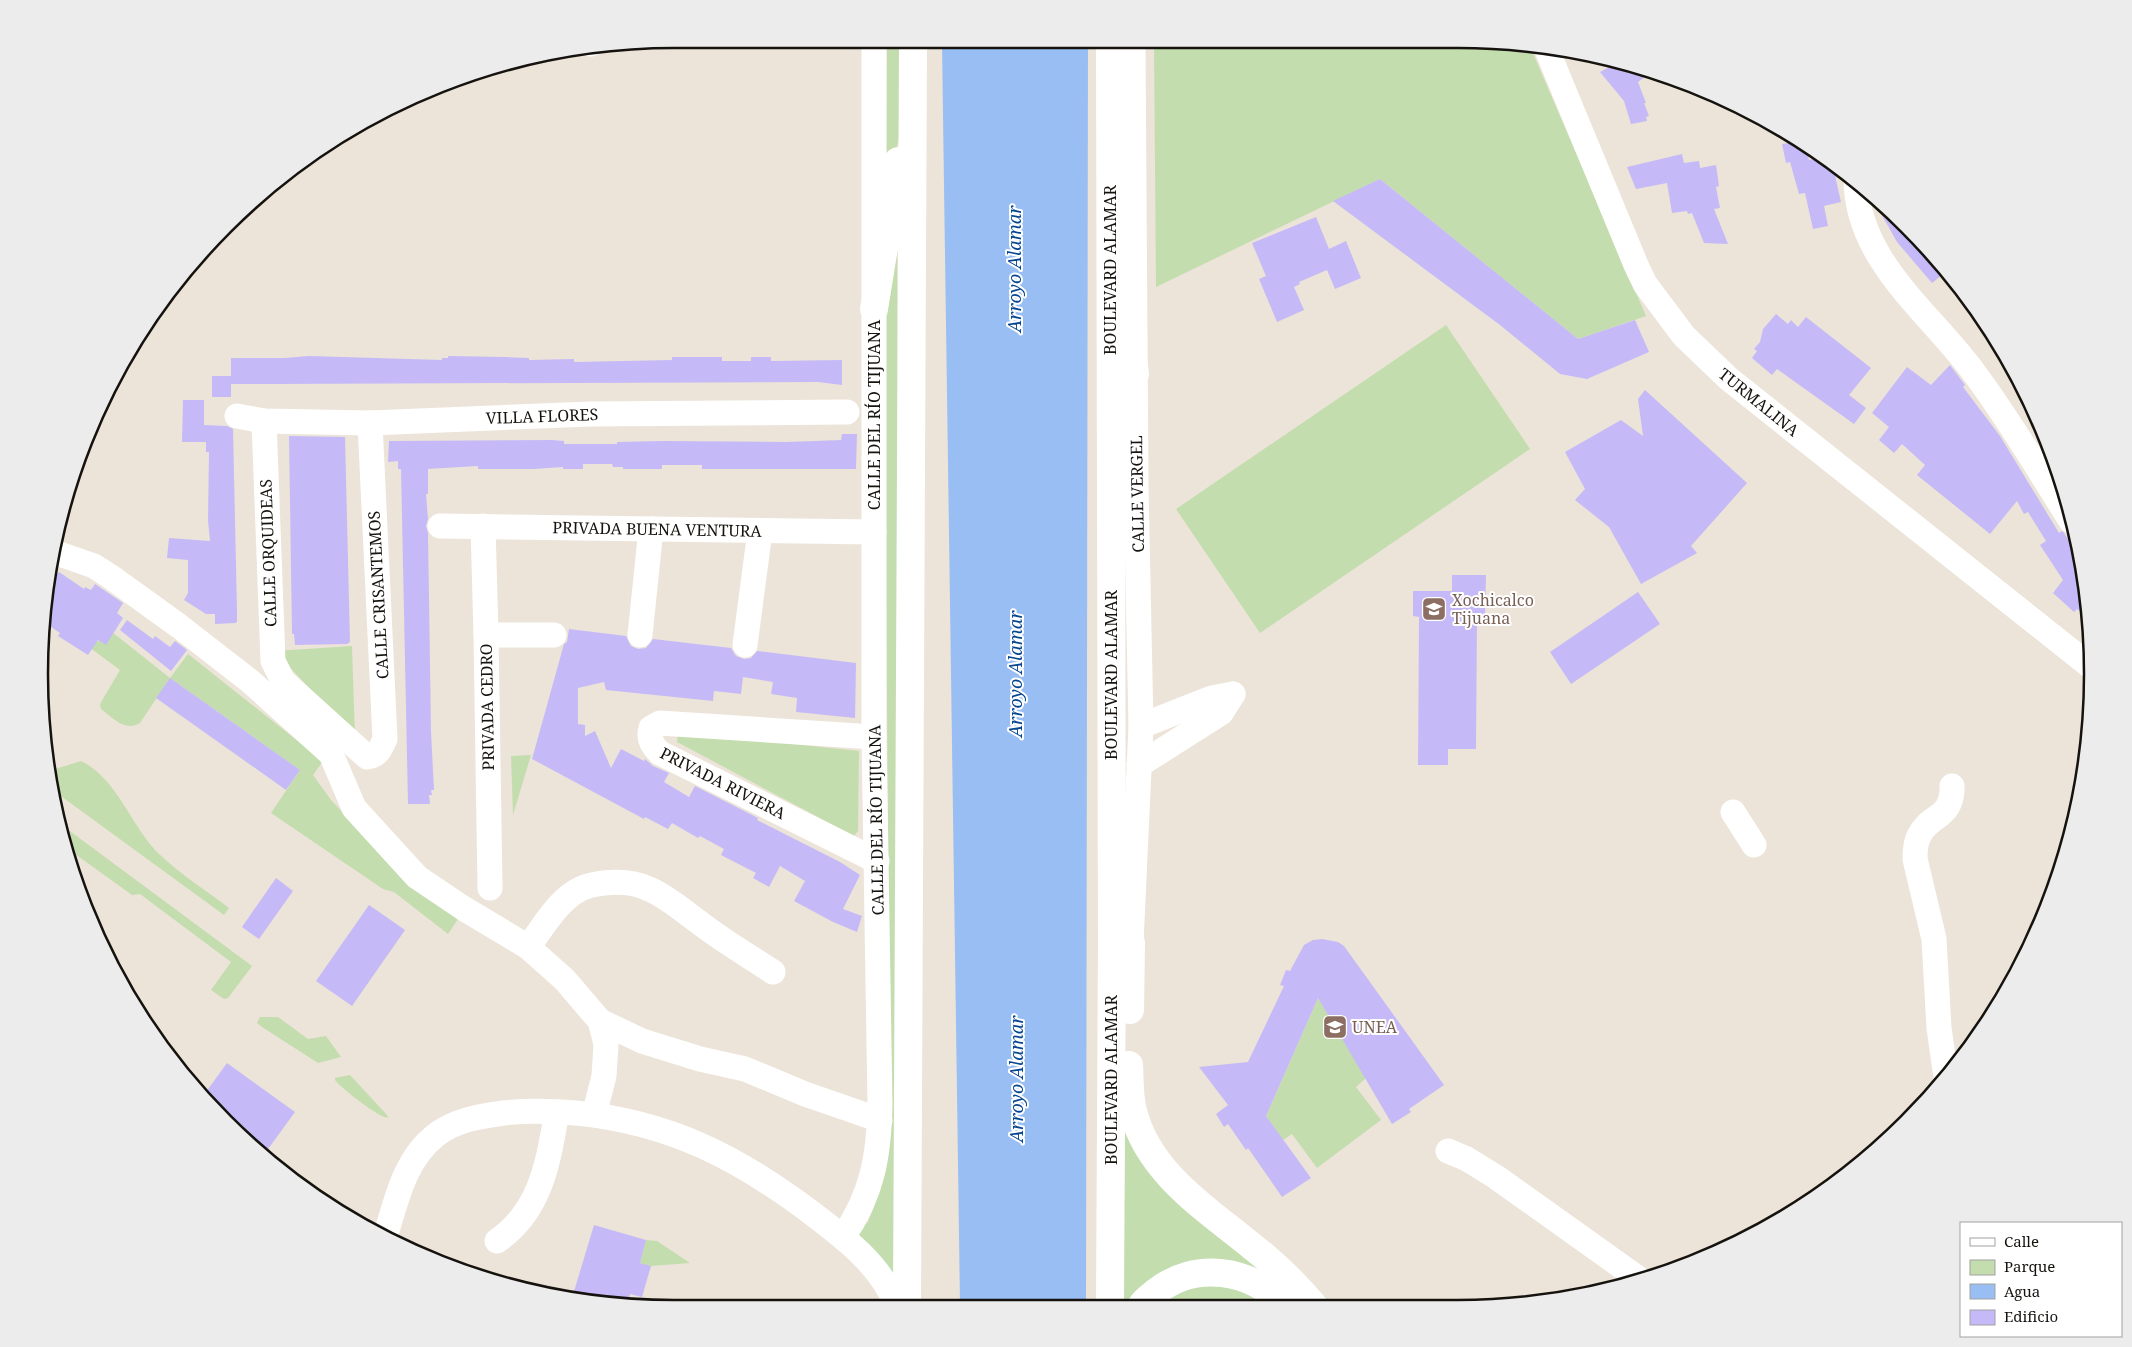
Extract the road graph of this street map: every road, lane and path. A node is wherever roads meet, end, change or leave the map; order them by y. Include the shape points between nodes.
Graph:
1 (874, 48) edge
2 (913, 48) edge
3 (1110, 48) edge
4 (1133, 48) edge
5 (1550, 55) edge
6 (911, 78) junction
7 (1110, 175) junction
8 (1858, 192) edge
9 (874, 309) junction
10 (1135, 374) junction
11 (858, 412) junction
12 (237, 416) dead end
13 (264, 421) junction
14 (370, 423) junction
15 (2061, 504) edge
16 (440, 526) dead end
17 (483, 526) junction
18 (651, 529) junction
19 (760, 531) junction
20 (874, 532) junction
21 (59, 554) edge
22 (554, 635) dead end
23 (640, 635) dead end
24 (486, 636) junction
25 (745, 646) dead end
26 (2084, 661) edge
27 (1141, 726) junction
28 (874, 737) junction
29 (367, 758) joint
30 (1139, 765) junction
31 (1952, 786) dead end
32 (1733, 812) dead end
33 (1754, 845) dead end
34 (877, 861) junction
35 (490, 888) dead end
36 (1131, 943) junction
37 (528, 947) junction
38 (773, 972) dead end
39 (600, 1021) junction
40 (1944, 1068) edge
41 (557, 1112) junction
42 (594, 1115) junction
43 (880, 1120) junction
44 (1112, 1132) junction
45 (1448, 1151) dead end
46 (387, 1230) edge
47 (843, 1237) junction
48 (497, 1241) dead end
49 (1633, 1274) edge
50 (894, 1300) edge
51 (908, 1300) edge
52 (1110, 1300) edge
53 (1147, 1300) edge
54 (1277, 1300) edge
55 (1308, 1300) edge

1 - 9 street, CALLE DEL RÍO TIJUANA
2 - 6 highway
3 - 7 highway, BOULEVARD ALAMAR
4 - 10 street, CALLE VERGEL
5 - 26 street, TURMALINA via 1636,265 1657,301 1684,336 1729,379
6 - 9 highway
6 - 51 highway
7 - 10 highway via 1120,278
7 - 44 highway, BOULEVARD ALAMAR
8 - 15 street via 1861,214 1882,260 1975,373
9 - 11 street, CALLE DEL RÍO TIJUANA
10 - 27 street, CALLE VERGEL
11 - 14 street, VILLA FLORES via 590,414
11 - 20 street, CALLE DEL RÍO TIJUANA
12 - 13 street, VILLA FLORES
13 - 14 street, VILLA FLORES
13 - 29 street, CALLE ORQUIDEAS via 273,661 283,681
14 - 29 street, CALLE CRISANTEMOS via 385,739 380,752
16 - 17 street, PRIVADA BUENA VENTURA
17 - 18 street, PRIVADA BUENA VENTURA
17 - 24 street, PRIVADA CEDRO
18 - 19 street, PRIVADA BUENA VENTURA
18 - 23 street
19 - 20 street, PRIVADA BUENA VENTURA
19 - 25 street
20 - 28 street, CALLE DEL RÍO TIJUANA
21 - 37 street via 94,566 111,577 251,682 331,754 354,808 417,877
22 - 24 street
24 - 35 street, PRIVADA CEDRO
27 - 30 street, CALLE VERGEL
27 - 30 street via 1212,698 1233,694 1221,713
28 - 34 street, CALLE DEL RÍO TIJUANA
28 - 34 street, PRIVADA RIVIERA via 660,723 651,728 649,734 660,753
30 - 36 street, CALLE VERGEL
31 - 40 street via 1953,799 1944,812 1919,834 1915,859 1934,939 1938,1028
32 - 33 street
34 - 43 street, CALLE DEL RÍO TIJUANA
36 - 44 highway
36 - 55 highway via 1130,1099 1138,1126 1161,1165 1191,1198 1272,1263
37 - 38 street via 572,893 593,884 617,883 647,888 672,902
37 - 39 street via 565,980
39 - 42 street via 606,1045 605,1062
39 - 43 street via 656,1046 700,1060 745,1069
41 - 42 street
41 - 46 street via 490,1114 466,1120 436,1134 408,1168
41 - 48 street via 546,1169 531,1206 515,1228
42 - 47 street via 665,1130 722,1156 776,1186
43 - 47 street, CALLE DEL RÍO TIJUANA via 867,1192 858,1215
44 - 52 highway, BOULEVARD ALAMAR
45 - 49 street via 1496,1177
47 - 50 street via 886,1282
53 - 54 highway via 1165,1284 1200,1272 1218,1272 1245,1279

